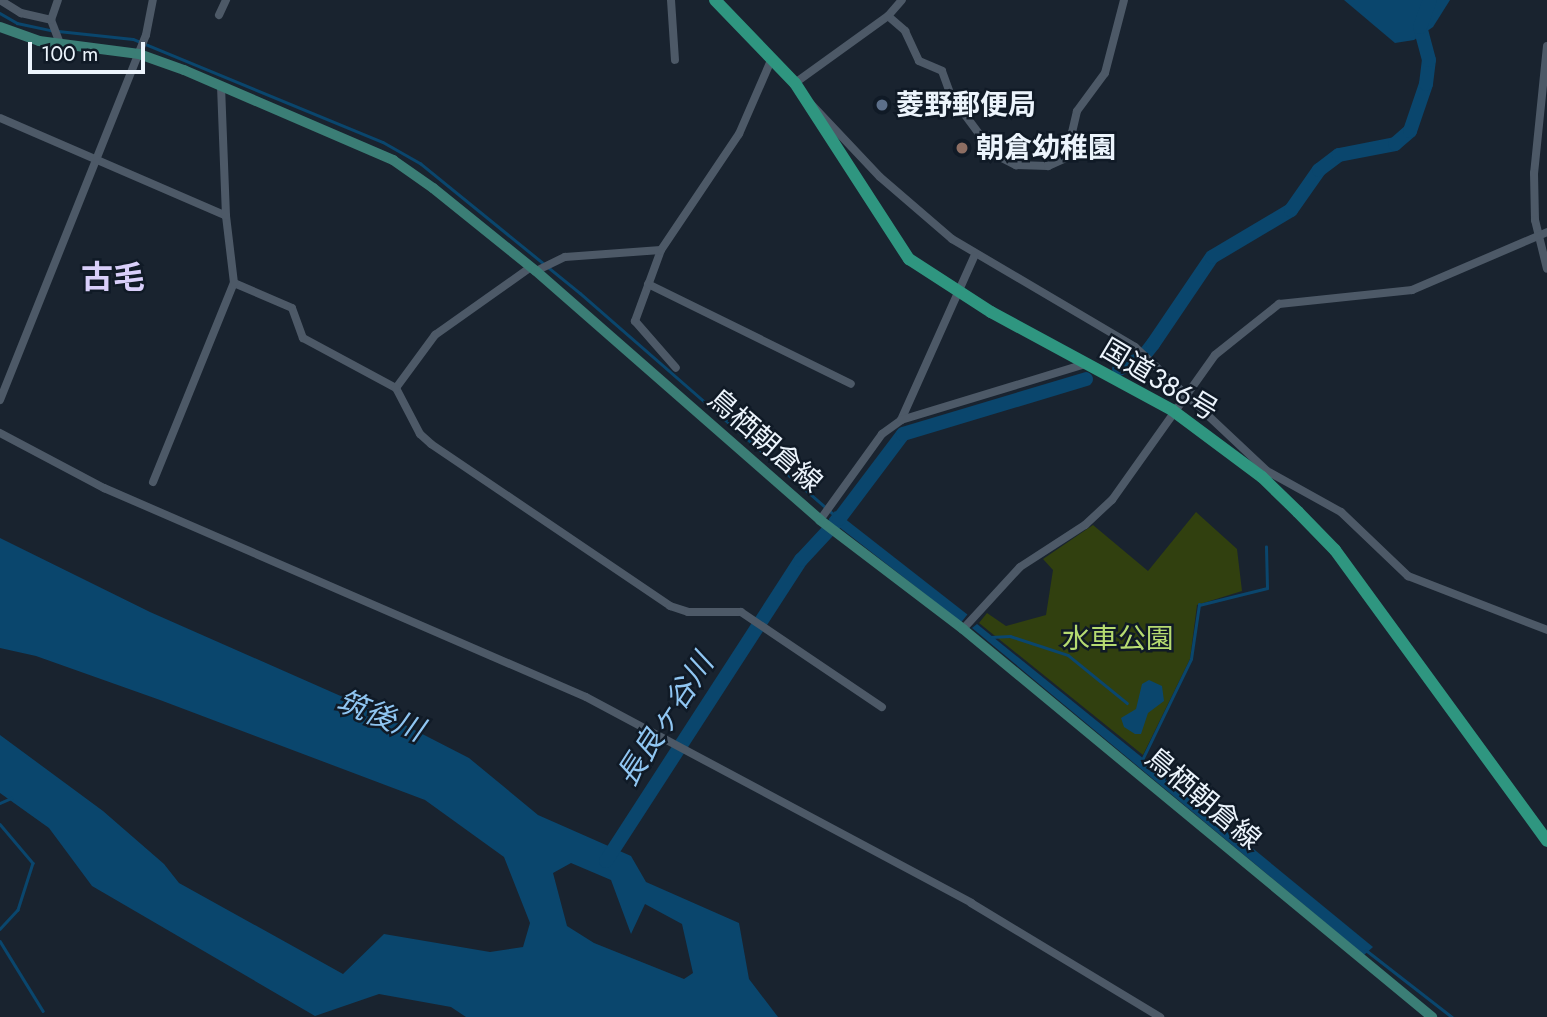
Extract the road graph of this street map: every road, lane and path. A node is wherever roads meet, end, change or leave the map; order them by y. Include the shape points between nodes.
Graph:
1 (0, 0) edge
2 (58, 0) edge
3 (153, 0) edge
4 (226, 0) edge
5 (671, 0) edge
6 (715, 0) edge
7 (902, 0) edge
8 (1124, 0) edge
9 (219, 15) dead end
10 (888, 16) junction
11 (51, 20) junction
12 (0, 27) edge
13 (60, 44) junction
14 (1547, 46) edge
15 (140, 51) junction
16 (772, 58) junction
17 (675, 60) dead end
18 (795, 83) junction
19 (221, 87) junction
20 (808, 102) junction
21 (0, 118) edge
22 (97, 158) junction
23 (226, 216) junction
24 (1547, 232) edge
25 (1538, 236) junction
26 (661, 250) junction
27 (974, 257) junction
28 (536, 268) junction
29 (1547, 269) edge
30 (234, 283) junction
31 (648, 284) junction
32 (960, 294) junction
33 (1086, 363) junction
34 (676, 368) dead end
35 (851, 384) dead end
36 (396, 388) junction
37 (1187, 391) junction
38 (0, 400) edge
39 (1172, 411) junction
40 (901, 420) junction
41 (0, 433) edge
42 (1265, 474) junction
43 (153, 482) dead end
44 (822, 519) junction
45 (965, 627) junction
46 (1547, 630) edge
47 (882, 707) dead end
48 (1547, 841) edge
49 (1160, 1017) edge
50 (1432, 1017) edge

1 - 11 street via 22,13
2 - 11 street
3 - 15 street
4 - 9 street
5 - 17 street
6 - 16 highway, 国道386号
7 - 10 street
8 - 10 street via 1105,72 1077,111 1066,158 1048,166 1016,165 994,154 951,96 942,71 919,61 905,31
10 - 18 street
11 - 13 street
12 - 13 main road, 鳥栖朝倉線 via 22,37
13 - 15 main road, 鳥栖朝倉線
14 - 25 street via 1534,142
15 - 19 main road, 鳥栖朝倉線
15 - 22 street
16 - 18 highway, 国道386号
16 - 26 street via 739,134
18 - 20 highway, 国道386号
19 - 23 street
19 - 28 main road, 鳥栖朝倉線 via 393,160
20 - 27 street via 880,177
20 - 32 highway, 国道386号 via 895,243 928,275
21 - 22 street
22 - 23 street
22 - 38 street
23 - 30 street
24 - 25 street
25 - 29 street
25 - 37 street via 1412,290 1363,298 1286,300 1215,355
26 - 28 street via 555,259
26 - 31 street
27 - 32 street
27 - 37 street via 1135,346
28 - 36 street via 435,335
28 - 44 main road, 鳥栖朝倉線
30 - 36 street via 292,308 303,338
30 - 43 street
31 - 34 street via 635,321
31 - 35 street
32 - 33 highway, 国道386号
32 - 40 street
33 - 39 highway, 国道386号
33 - 40 street
36 - 47 street via 431,444 670,606 688,612 741,612
37 - 39 street
37 - 42 street
39 - 42 highway, 国道386号
39 - 45 street via 1112,500 1084,525 1020,567
40 - 44 street via 882,434
41 - 49 street via 104,488 586,697 971,903
42 - 46 street via 1341,512 1408,576
42 - 48 highway, 国道386号 via 1335,550
44 - 45 main road, 鳥栖朝倉線
45 - 50 main road, 鳥栖朝倉線

